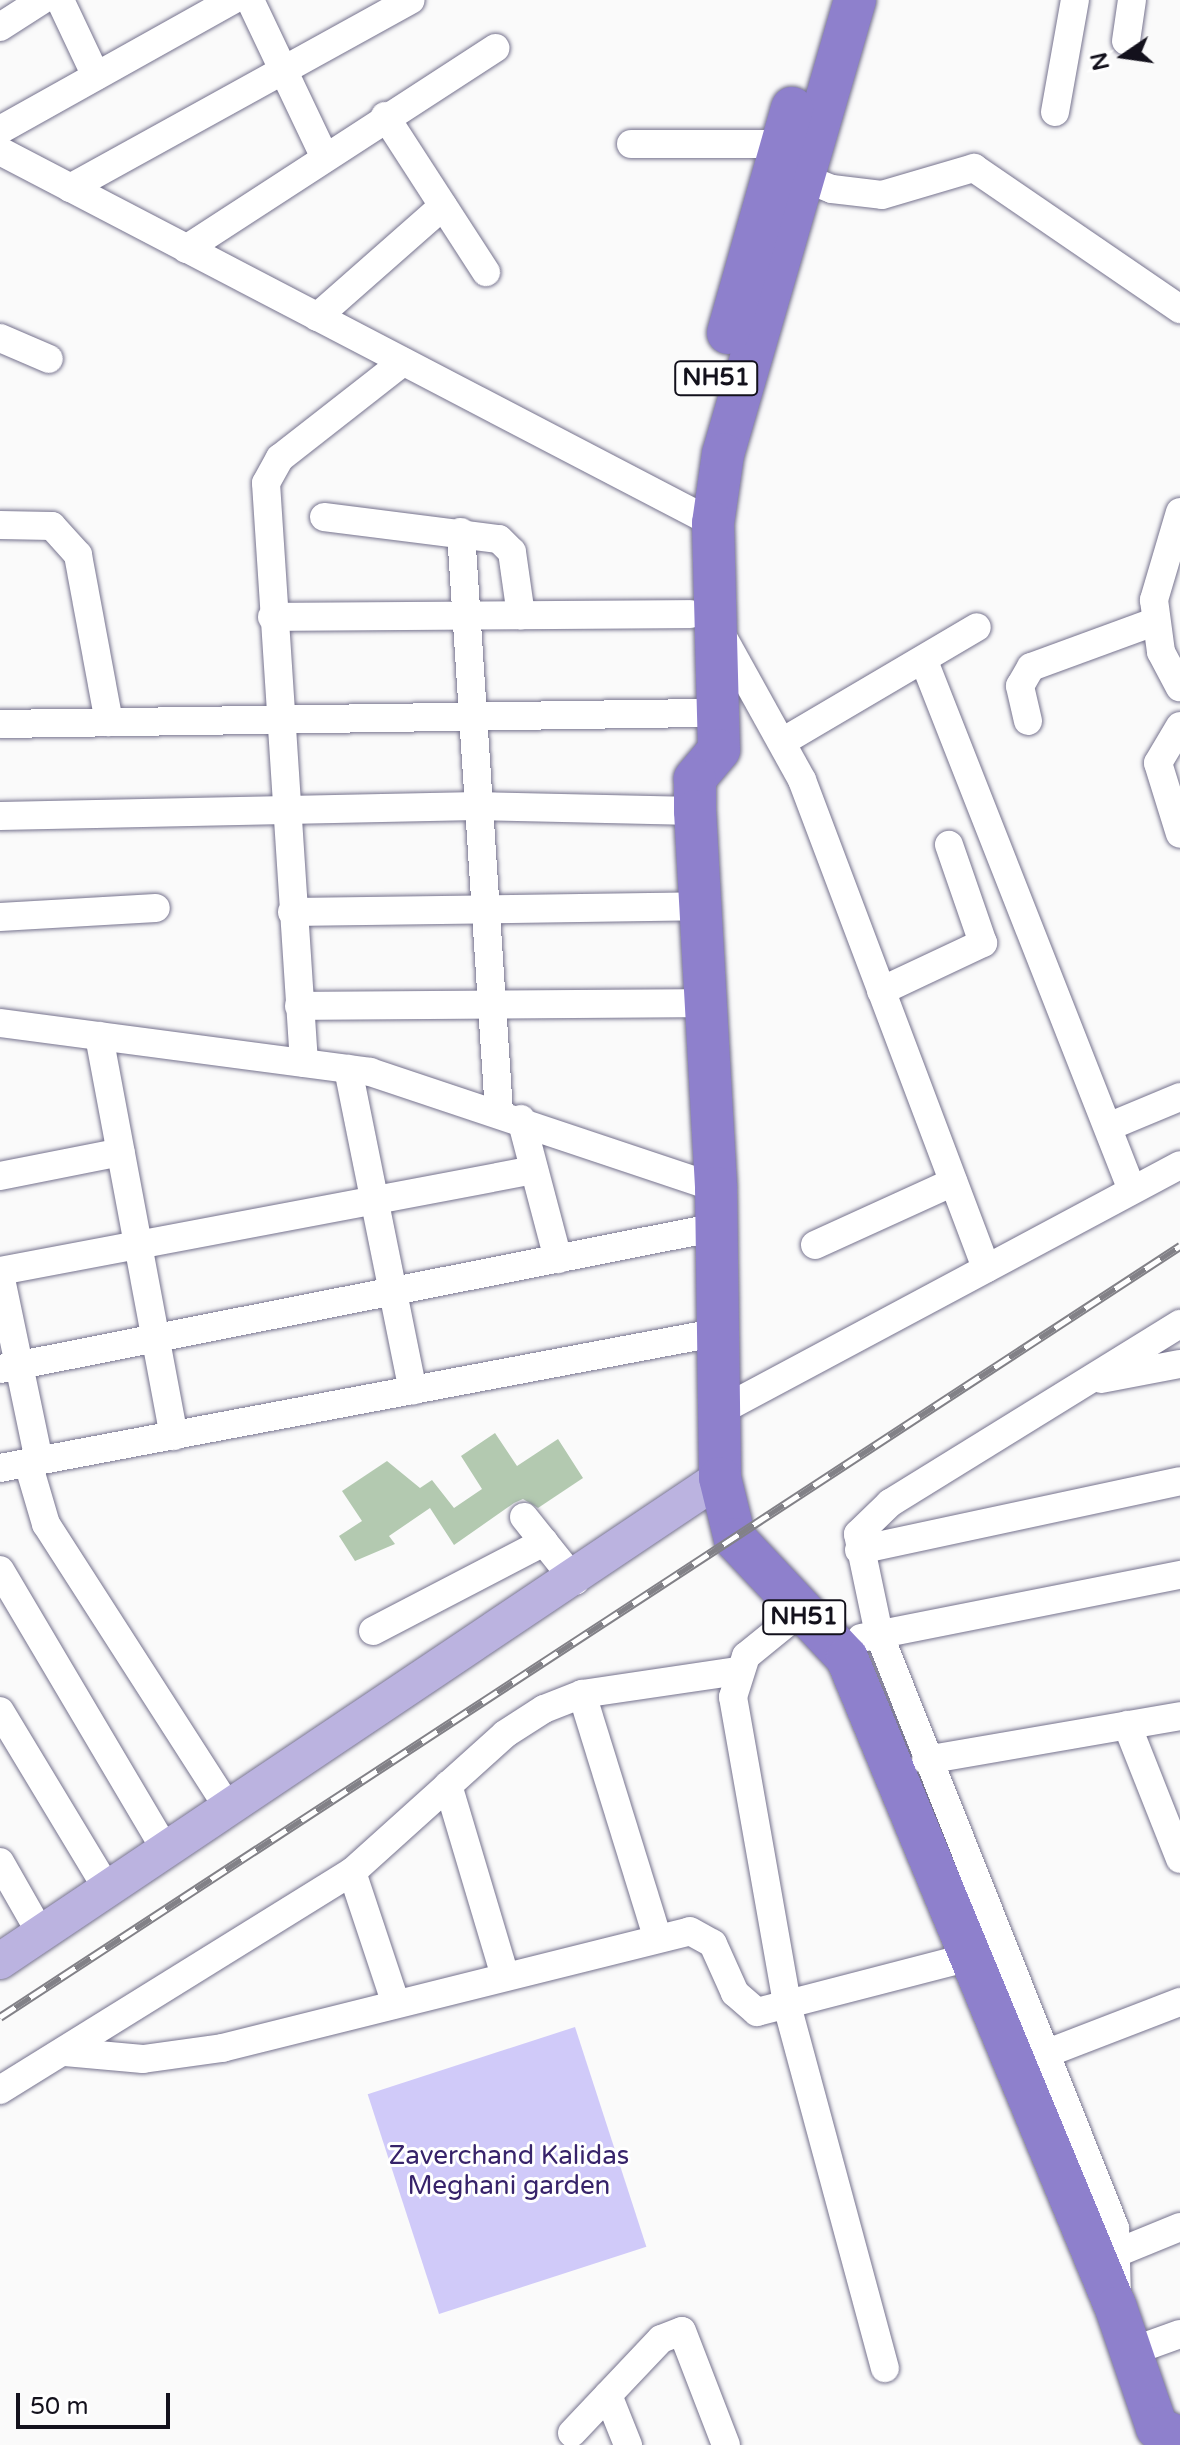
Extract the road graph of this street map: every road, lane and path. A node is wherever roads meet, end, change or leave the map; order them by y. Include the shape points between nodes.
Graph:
1 (42, 0) edge
2 (60, 0) edge
3 (233, 0) edge
4 (250, 0) edge
5 (410, 0) edge
6 (825, 0) edge
7 (855, 0) edge
8 (1075, 0) edge
9 (1132, 0) edge
10 (0, 27) edge
11 (1126, 41) dead end
12 (495, 48) dead end
13 (283, 69) junction
14 (96, 76) junction
15 (1055, 112) dead end
16 (385, 116) junction
17 (0, 130) edge
18 (631, 144) dead end
19 (0, 151) edge
20 (324, 156) junction
21 (785, 162) junction
22 (70, 188) junction
23 (443, 206) junction
24 (186, 249) junction
25 (486, 272) dead end
26 (1180, 309) edge
27 (317, 317) junction
28 (0, 338) edge
29 (49, 359) dead end
30 (403, 362) junction
31 (1180, 512) edge
32 (324, 517) dead end
33 (701, 517) junction
34 (0, 525) edge
35 (461, 532) junction
36 (521, 615) junction
37 (468, 616) junction
38 (272, 617) junction
39 (1154, 622) junction
40 (705, 623) junction
41 (977, 627) dead end
42 (924, 661) junction
43 (1180, 687) edge
44 (697, 713) junction
45 (472, 717) junction
46 (278, 720) junction
47 (1028, 721) dead end
48 (109, 722) junction
49 (0, 724) edge
50 (1180, 726) edge
51 (782, 742) junction
52 (712, 765) junction
53 (478, 806) junction
54 (695, 811) junction
55 (285, 814) junction
56 (0, 816) edge
57 (1180, 834) edge
58 (949, 845) dead end
59 (485, 906) junction
60 (701, 906) junction
61 (156, 908) dead end
62 (292, 912) junction
63 (0, 917) edge
64 (881, 991) junction
65 (706, 1003) junction
66 (299, 1006) junction
67 (492, 1008) junction
68 (0, 1023) edge
69 (99, 1036) junction
70 (304, 1063) junction
71 (348, 1069) junction
72 (1180, 1097) edge
73 (510, 1116) junction
74 (1108, 1127) junction
75 (121, 1152) junction
76 (1180, 1165) edge
77 (534, 1170) junction
78 (0, 1176) edge
79 (953, 1182) junction
80 (1132, 1190) junction
81 (373, 1200) junction
82 (716, 1208) junction
83 (138, 1245) junction
84 (815, 1245) dead end
85 (558, 1259) junction
86 (986, 1268) junction
87 (0, 1272) edge
88 (392, 1292) junction
89 (1180, 1324) edge
90 (720, 1332) junction
91 (156, 1339) junction
92 (1180, 1364) edge
93 (10, 1367) edge
94 (1085, 1382) junction
95 (413, 1391) junction
96 (722, 1410) junction
97 (174, 1436) junction
98 (22, 1464) edge
99 (720, 1478) junction
100 (1180, 1481) edge
101 (524, 1517) dead end
102 (544, 1542) junction
103 (859, 1550) junction
104 (0, 1570) edge
105 (1180, 1575) edge
106 (575, 1581) junction
107 (817, 1627) junction
108 (373, 1631) dead end
109 (879, 1634) junction
110 (738, 1671) junction
111 (582, 1694) junction
112 (0, 1711) edge
113 (1180, 1716) edge
114 (1127, 1725) junction
115 (926, 1760) junction
116 (448, 1785) junction
117 (229, 1809) junction
118 (166, 1851) junction
119 (1180, 1857) edge
120 (0, 1862) edge
121 (352, 1872) junction
122 (108, 1890) junction
123 (41, 1934) junction
124 (657, 1937) junction
125 (958, 1960) junction
126 (0, 1961) edge
127 (505, 1976) junction
128 (1180, 2002) edge
129 (396, 2004) junction
130 (788, 2009) junction
131 (65, 2052) junction
132 (1045, 2054) junction
133 (0, 2090) edge
134 (1180, 2227) edge
135 (1119, 2252) junction
136 (1116, 2308) junction
137 (1180, 2334) edge
138 (1130, 2352) junction
139 (885, 2368) dead end
140 (608, 2395) junction
141 (1166, 2432) edge
142 (572, 2433) dead end
143 (628, 2445) edge
144 (726, 2445) edge

1 - 10 street
2 - 14 street
3 - 14 street
4 - 13 street
5 - 13 street
6 - 21 highway, NH51
7 - 21 highway, NH51
8 - 15 street
9 - 11 street
12 - 16 street
13 - 20 street
13 - 22 street
14 - 17 street
16 - 20 street
16 - 23 street
18 - 21 street
19 - 22 street
20 - 24 street
21 - 26 street via 882,195 974,168
21 - 33 highway, NH51 via 723,454
22 - 24 street
23 - 25 street
23 - 27 street
24 - 27 street
27 - 30 street
28 - 29 street
30 - 33 street
30 - 38 street via 269,468
31 - 39 street
32 - 35 street
33 - 40 highway, NH51
34 - 48 street via 52,526 78,555
35 - 36 street via 507,544
35 - 37 street
36 - 37 street
36 - 40 street
37 - 38 street
37 - 45 street
38 - 46 street
39 - 43 street
39 - 47 street via 1031,667 1020,686
40 - 44 highway, NH51
40 - 51 street
40 - 52 highway, NH51 via 719,750
41 - 42 street
42 - 51 street
42 - 74 street
44 - 45 street
44 - 52 highway, NH51 via 700,751
45 - 46 street
45 - 53 street
46 - 48 street
46 - 55 street
48 - 49 street
50 - 57 street via 1158,763
51 - 64 street
52 - 54 highway, NH51 via 695,779
53 - 54 street
53 - 55 street
53 - 59 street
54 - 60 highway, NH51
55 - 56 street
55 - 62 street
58 - 64 street via 983,943
59 - 60 street
59 - 62 street
59 - 67 street
60 - 65 highway, NH51
61 - 63 street
62 - 66 street
64 - 79 street
65 - 67 street
65 - 82 highway, NH51
66 - 67 street
66 - 70 street
67 - 73 street
68 - 69 street
69 - 70 street
69 - 75 street
70 - 71 street
71 - 73 street
71 - 81 street
72 - 74 street
73 - 77 street
73 - 82 street
74 - 80 street
75 - 78 street
75 - 83 street
76 - 80 street
77 - 81 street
77 - 85 street
79 - 84 street
79 - 86 street
80 - 86 street
81 - 83 street
81 - 88 street
82 - 85 street
82 - 90 highway, NH51
83 - 87 street
83 - 91 street
85 - 88 street
86 - 96 street
87 - 93 street
88 - 91 street
88 - 95 street
89 - 94 street
90 - 95 street
90 - 96 highway, NH51
91 - 93 street
91 - 97 street
92 - 94 street
93 - 98 street
94 - 103 street via 890,1503 858,1534
95 - 97 street
96 - 99 highway, NH51
97 - 98 street
98 - 117 street via 46,1524
99 - 106 main road
99 - 107 highway, NH51 via 735,1539
100 - 103 street
101 - 102 street
102 - 106 street
102 - 108 street
103 - 109 street
104 - 118 street
105 - 109 street
106 - 117 main road
107 - 109 street
107 - 110 street via 762,1637
107 - 125 street
107 - 136 highway, NH51
109 - 115 street
110 - 111 street
110 - 130 street via 733,1697
111 - 116 street via 505,1734
111 - 124 street
112 - 122 street
113 - 114 street
114 - 115 street
114 - 119 street
115 - 132 street
116 - 121 street
116 - 127 street
117 - 118 main road
118 - 122 main road
120 - 123 street
121 - 129 street
121 - 131 street
122 - 123 main road
123 - 126 main road
124 - 127 street
124 - 130 street via 703,1933 745,2005 757,2012
125 - 130 street
125 - 136 street via 1071,2243
127 - 129 street
128 - 132 street
129 - 131 street via 181,2056
130 - 139 street
131 - 133 street
132 - 135 street
134 - 135 street
135 - 136 street
136 - 138 highway, NH51
137 - 138 street
138 - 141 highway, NH51
140 - 142 street
140 - 143 street
140 - 144 street via 661,2339 682,2331

